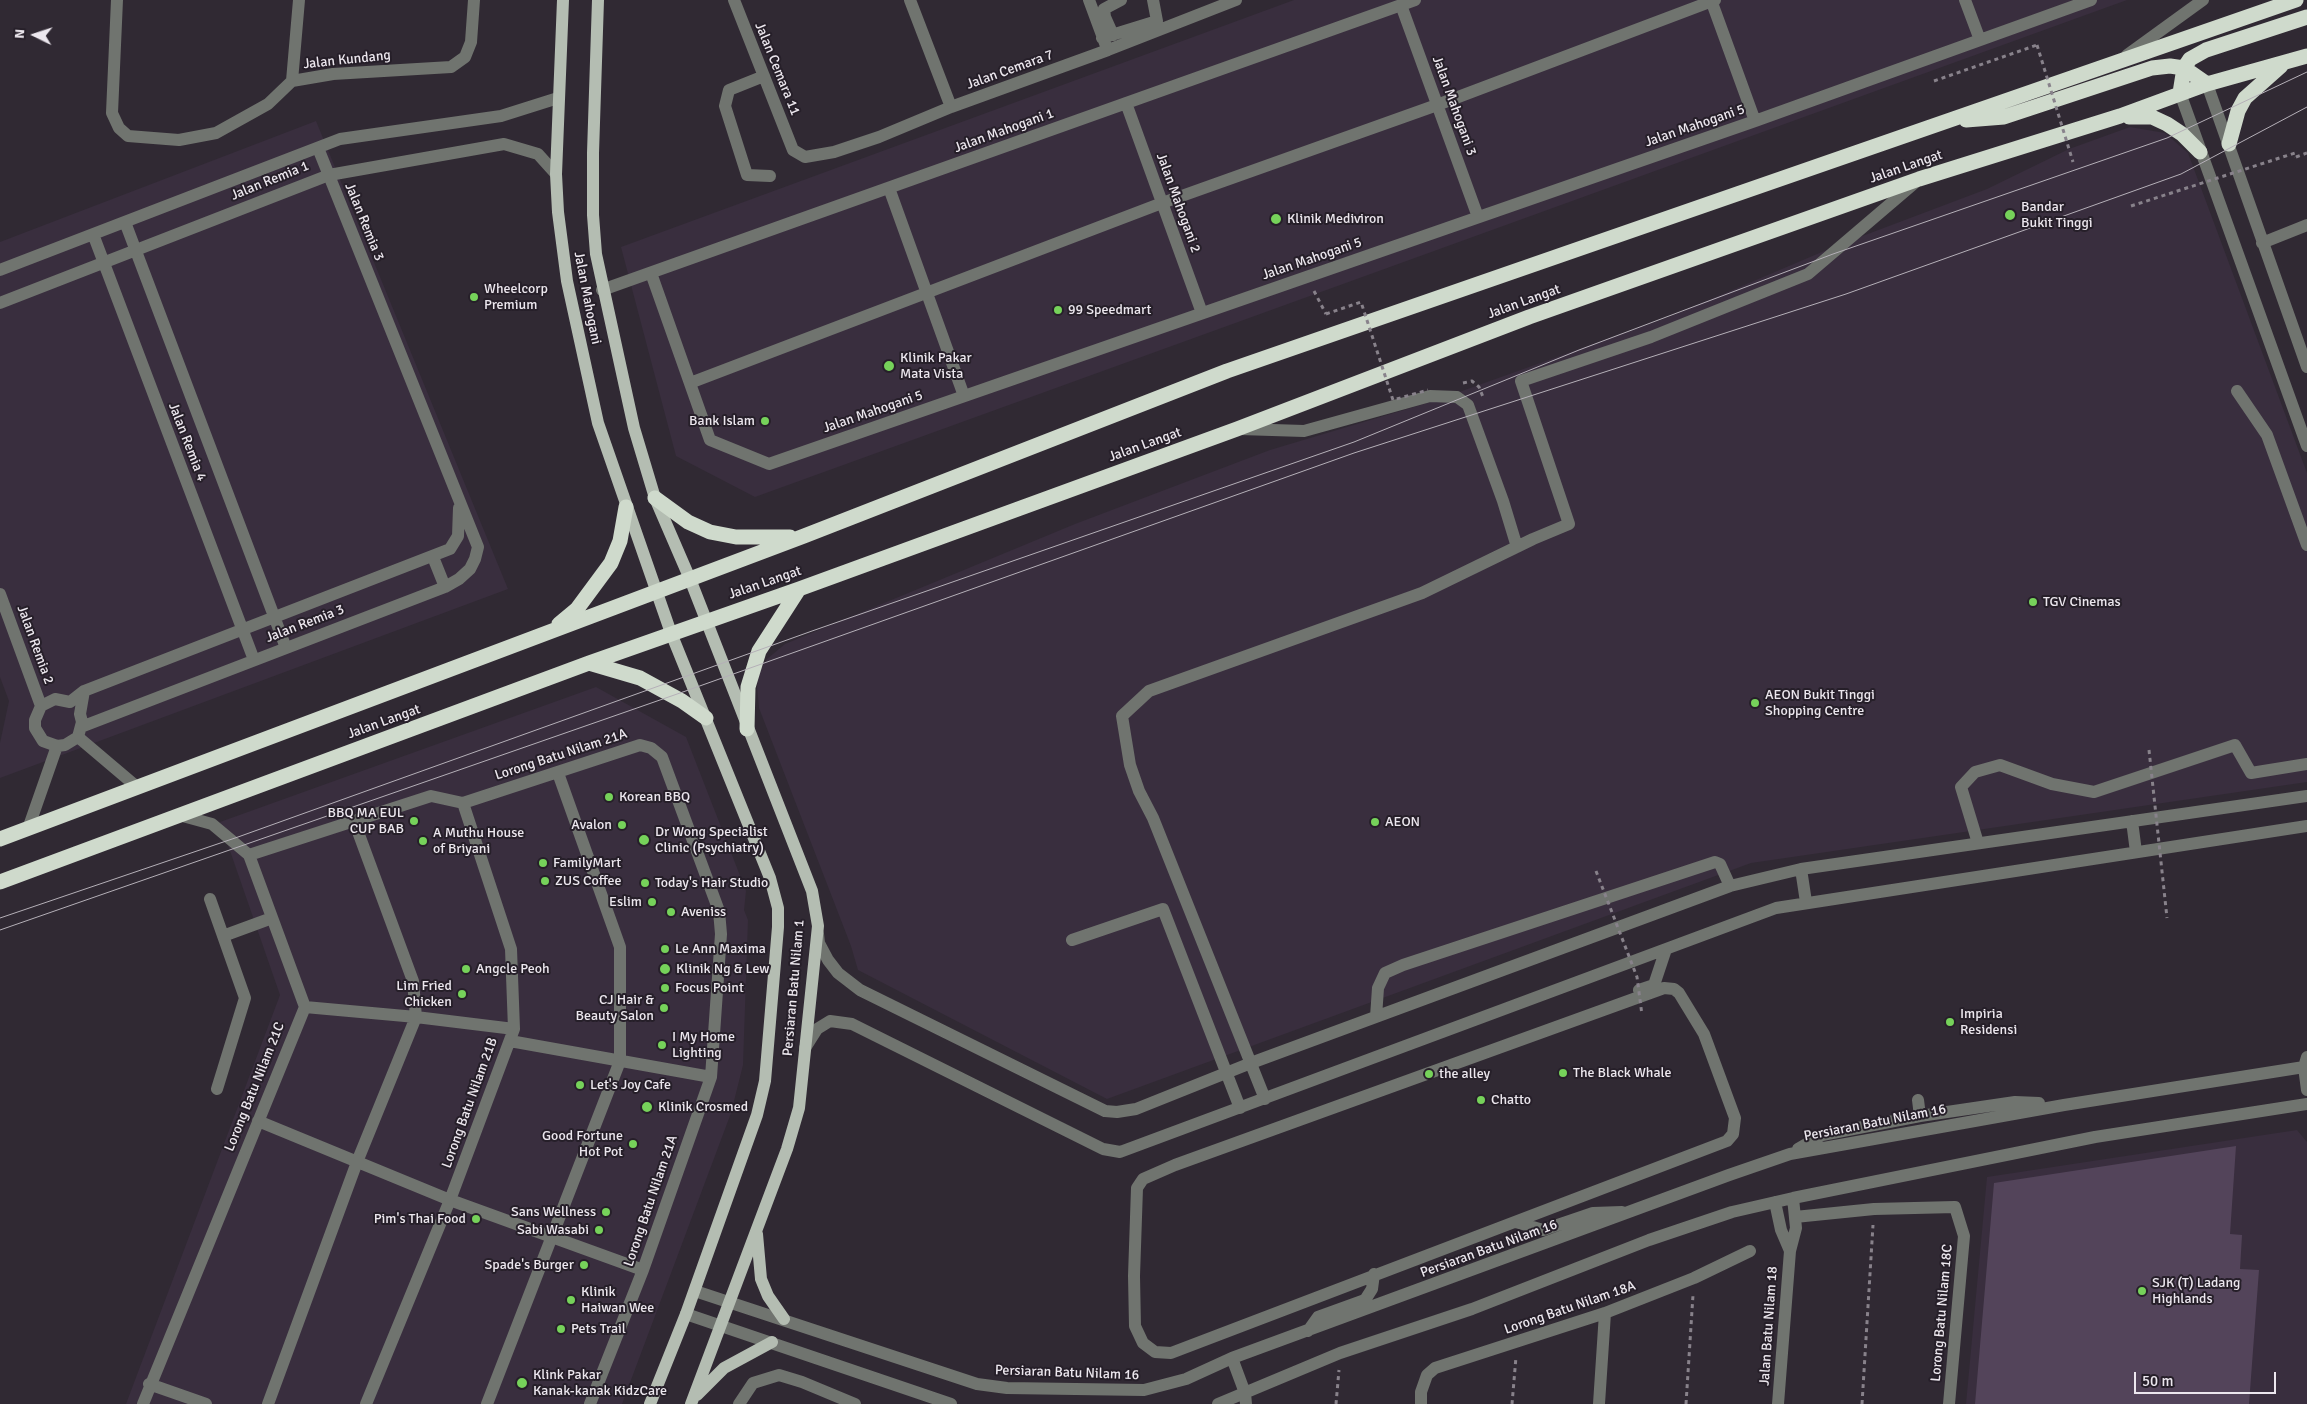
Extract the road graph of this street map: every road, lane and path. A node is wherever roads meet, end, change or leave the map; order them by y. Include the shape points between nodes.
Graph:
1 (117, 0) edge
2 (299, 0) edge
3 (474, 0) edge
4 (563, 0) edge
5 (598, 0) edge
6 (734, 0) edge
7 (910, 0) edge
8 (1089, 0) edge
9 (1121, 0) edge
10 (1153, 0) edge
11 (1236, 0) edge
12 (1415, 0) edge
13 (1712, 0) edge
14 (1965, 0) edge
15 (2091, 0) edge
16 (2203, 0) edge
17 (2296, 0) edge
18 (1401, 5) junction
19 (2307, 17) edge
20 (1107, 37) junction
21 (1980, 40) junction
22 (1108, 50) junction
23 (2307, 56) edge
24 (2286, 62) junction
25 (2102, 67) junction
26 (2184, 68) junction
27 (764, 76) junction
28 (292, 81) junction
29 (1934, 81) dead end
30 (2207, 84) junction
31 (2180, 94) junction
32 (558, 98) junction
33 (1126, 103) junction
34 (1437, 105) junction
35 (951, 107) junction
36 (2120, 116) junction
37 (1755, 121) junction
38 (1943, 122) junction
39 (2229, 144) junction
40 (318, 148) junction
41 (793, 150) joint
42 (2200, 152) junction
43 (2307, 153) edge
44 (2072, 162) dead end
45 (329, 174) junction
46 (556, 174) junction
47 (770, 176) dead end
48 (1919, 179) junction
49 (888, 188) junction
50 (1162, 203) junction
51 (2131, 206) dead end
52 (1478, 217) junction
53 (125, 222) junction
54 (2307, 225) edge
55 (93, 234) junction
56 (2262, 243) junction
57 (136, 251) junction
58 (104, 263) junction
59 (0, 270) edge
60 (651, 273) junction
61 (1307, 277) junction
62 (602, 290) junction
63 (926, 293) junction
64 (0, 304) edge
65 (1202, 314) junction
66 (2307, 367) edge
67 (690, 383) junction
68 (1428, 390) dead end
69 (2237, 391) dead end
70 (964, 396) junction
71 (1236, 429) junction
72 (2307, 446) edge
73 (655, 498) junction
74 (459, 503) junction
75 (626, 507) junction
76 (804, 536) junction
77 (2307, 545) edge
78 (1517, 547) junction
79 (433, 557) junction
80 (690, 579) junction
81 (445, 587) junction
82 (799, 589) junction
83 (657, 591) junction
84 (0, 594) edge
85 (275, 618) junction
86 (704, 621) junction
87 (243, 630) junction
88 (548, 633) junction
89 (671, 633) junction
90 (286, 648) junction
91 (254, 660) junction
92 (589, 663) junction
93 (84, 691) junction
94 (41, 706) junction
95 (706, 718) junction
96 (747, 729) junction
97 (79, 732) junction
98 (57, 746) junction
99 (2149, 750) dead end
100 (2307, 764) edge
101 (558, 773) junction
102 (137, 787) junction
103 (2307, 796) edge
104 (463, 803) junction
105 (179, 815) junction
106 (354, 821) junction
107 (2132, 821) junction
108 (2307, 826) edge
109 (28, 829) junction
110 (0, 840) edge
111 (1978, 843) junction
112 (2136, 852) junction
113 (250, 856) junction
114 (1801, 869) junction
115 (1596, 872) dead end
116 (0, 882) edge
117 (1730, 886) junction
118 (210, 899) dead end
119 (1806, 902) junction
120 (272, 918) junction
121 (2167, 918) dead end
122 (818, 926) junction
123 (223, 936) junction
124 (1072, 940) dead end
125 (1666, 949) junction
126 (304, 1007) junction
127 (1642, 1015) dead end
128 (416, 1017) junction
129 (1376, 1017) junction
130 (1578, 1021) junction
131 (512, 1035) junction
132 (804, 1048) junction
133 (620, 1061) junction
134 (2306, 1062) edge
135 (1251, 1063) junction
136 (1226, 1072) junction
137 (710, 1077) junction
138 (217, 1089) dead end
139 (2307, 1090) edge
140 (1264, 1099) junction
141 (1918, 1100) dead end
142 (2064, 1104) junction
143 (2307, 1104) edge
144 (1240, 1108) junction
145 (1920, 1116) junction
146 (258, 1121) junction
147 (1790, 1154) junction
148 (357, 1162) junction
149 (1793, 1198) junction
150 (450, 1200) junction
151 (1775, 1202) junction
152 (1874, 1209) junction
153 (1631, 1212) junction
154 (1795, 1217) junction
155 (1516, 1222) junction
156 (757, 1229) junction
157 (553, 1236) junction
158 (1790, 1250) junction
159 (1750, 1251) dead end
160 (643, 1270) junction
161 (1374, 1274) junction
162 (1694, 1278) junction
163 (695, 1291) junction
164 (729, 1302) junction
165 (1605, 1313) junction
166 (686, 1314) junction
167 (784, 1319) junction
168 (719, 1326) junction
169 (1308, 1331) junction
170 (772, 1342) junction
171 (1517, 1343) junction
172 (1340, 1353) junction
173 (1232, 1358) junction
174 (149, 1384) junction
175 (1246, 1399) edge
176 (692, 1401) edge
177 (143, 1404) edge
178 (206, 1404) edge
179 (268, 1404) edge
180 (366, 1404) edge
181 (487, 1404) edge
182 (590, 1404) edge
183 (650, 1404) edge
184 (739, 1404) edge
185 (856, 1404) edge
186 (950, 1404) edge
187 (1218, 1404) edge
188 (1336, 1404) edge
189 (1421, 1404) edge
190 (1512, 1404) edge
191 (1599, 1404) edge
192 (1686, 1404) edge
193 (1778, 1404) edge
194 (1862, 1404) edge
195 (1949, 1404) edge

1 - 28 street, Jalan Kundang via 112,113 119,128 128,136 179,140 216,134 268,104
2 - 28 street
3 - 28 street, Jalan Kundang via 471,42 464,57 451,67 333,74
4 - 32 main road, Jalan Mahogani
5 - 62 main road, Jalan Mahogani via 593,215
6 - 27 street, Jalan Cemara 11
7 - 35 street
8 - 20 street
9 - 20 street via 1104,9
10 - 20 street via 1157,21
11 - 22 street, Jalan Cemara 7
12 - 18 street, Jalan Mahogani 1
13 - 34 street
13 - 37 street
14 - 21 street
15 - 21 street, Jalan Mahogani 5
16 - 25 street via 2135,50
17 - 25 highway, Jalan Langat
18 - 33 street, Jalan Mahogani 1
18 - 34 street, Jalan Mahogani 3
19 - 26 highway via 2206,50 2190,59
20 - 22 street
21 - 37 street, Jalan Mahogani 5
22 - 35 street, Jalan Cemara 7
23 - 24 highway, Jalan Langat
24 - 30 highway, Jalan Langat
24 - 39 highway via 2246,98 2238,111
25 - 38 highway, Jalan Langat
26 - 30 highway
26 - 31 highway
26 - 38 highway via 2152,68 2004,117
27 - 41 street, Jalan Cemara 11
27 - 47 street via 729,90 725,106 747,175
29 - 44 path, bridge via 2037,45
30 - 31 highway, Jalan Langat
30 - 39 street
31 - 36 highway, Jalan Langat
31 - 42 street
32 - 40 street, Jalan Remia 1 via 501,116 340,139
32 - 46 main road, Jalan Mahogani
33 - 49 street, Jalan Mahogani 1
33 - 50 street, Jalan Mahogani 2
34 - 50 street
34 - 52 street, Jalan Mahogani 3
35 - 41 street, Jalan Cemara 7 via 834,152 805,157
36 - 42 highway via 2152,117 2182,134
36 - 48 highway, Jalan Langat
37 - 52 street, Jalan Mahogani 5
38 - 76 highway, Jalan Langat via 1227,371
39 - 56 street
40 - 45 street, Jalan Remia 3
40 - 53 street, Jalan Remia 1
42 - 72 street
43 - 51 path, bridge via 2296,157 2295,152
45 - 46 street, Jalan Remia 1 via 504,144 538,154
45 - 57 street, Jalan Remia 1
45 - 74 street, Jalan Remia 3
46 - 75 main road, Jalan Mahogani via 567,282 576,327 598,423
48 - 71 highway, Jalan Langat via 1529,318
48 - 78 street via 1808,274 1651,337 1521,381 1569,524
49 - 60 street, Jalan Mahogani 1
49 - 63 street
50 - 63 street
50 - 65 street, Jalan Mahogani 2
52 - 61 street, Jalan Mahogani 5
53 - 55 street, Jalan Remia 1
53 - 57 street, Jalan Remia 4
54 - 56 street
55 - 58 street, Jalan Remia 4
55 - 59 street, Jalan Remia 1
56 - 66 street
57 - 58 street, Jalan Remia 1
57 - 85 street, Jalan Remia 4
58 - 64 street, Jalan Remia 1
58 - 87 street, Jalan Remia 4
60 - 62 street, Jalan Mahogani 1
60 - 67 street, Jalan Mahogani 5
61 - 65 street, Jalan Mahogani 5
61 - 68 path, bridge via 1326,314 1361,302 1393,400
62 - 73 main road, Jalan Mahogani via 634,428
63 - 67 street
63 - 70 street
65 - 70 street, Jalan Mahogani 5
67 - 70 street, Jalan Mahogani 5 via 710,440 769,464
69 - 77 street via 2267,436
71 - 78 street via 1304,431 1430,396 1457,397 1468,405
71 - 82 highway, Jalan Langat
73 - 76 highway via 688,522 710,532 736,537
73 - 80 main road, Jalan Mahogani
74 - 79 street, Jalan Remia 3 via 458,536 450,549
74 - 81 street, Jalan Remia 3 via 478,547 470,569
75 - 83 main road, Jalan Mahogani
75 - 88 highway via 620,541 611,563 577,608
76 - 80 highway, Jalan Langat
78 - 135 street via 1422,593 1149,691 1122,716 1130,765 1139,791 1153,818
79 - 81 street
79 - 85 street, Jalan Remia 3
80 - 83 highway, Jalan Langat
80 - 86 main road, Persiaran Batu Nilam 1
81 - 90 street, Jalan Remia 3
82 - 86 highway, Jalan Langat
82 - 96 highway via 759,651 748,686
83 - 88 highway, Jalan Langat
83 - 89 main road, Persiaran Batu Nilam 1
84 - 94 street, Jalan Remia 2
85 - 87 street, Jalan Remia 3
85 - 90 street, Jalan Remia 4
86 - 89 highway, Jalan Langat
86 - 96 main road, Persiaran Batu Nilam 1
87 - 91 street, Jalan Remia 4
87 - 93 street, Jalan Remia 3
88 - 102 highway, Jalan Langat
89 - 92 highway, Jalan Langat
89 - 95 main road, Persiaran Batu Nilam 1
90 - 91 street, Jalan Remia 3
91 - 97 street, Jalan Remia 3
92 - 95 highway via 640,678
92 - 105 highway, Jalan Langat
93 - 94 street, Jalan Remia 3 via 70,702 55,699
93 - 97 street
94 - 98 street via 35,728 43,741
95 - 163 main road, Persiaran Batu Nilam 1 via 770,878 778,908 778,928 765,1081
96 - 122 main road, Persiaran Batu Nilam 1 via 812,891
97 - 98 street, Jalan Remia 3 via 65,745
97 - 102 street
98 - 109 street
99 - 121 path, bridge
100 - 111 street via 2251,773 2234,745 2094,792 2052,784 2000,765 1975,772 1961,787
101 - 104 street, Lorong Batu Nilam 21A
101 - 133 street via 620,947
101 - 137 street, Lorong Batu Nilam 21A via 640,745 651,748 662,757 719,911 721,934
102 - 109 highway, Jalan Langat
103 - 107 street
104 - 106 street, Lorong Batu Nilam 21A via 431,796
104 - 131 street, Lorong Batu Nilam 21B via 511,949
105 - 113 street via 212,824
105 - 116 highway, Jalan Langat
106 - 113 street, Lorong Batu Nilam 21A
106 - 128 street via 413,981
107 - 111 street
107 - 112 street
108 - 112 street
109 - 110 highway, Jalan Langat
111 - 114 street
112 - 119 street
113 - 120 street
114 - 117 street
114 - 119 street
115 - 127 path, bridge via 1637,977
117 - 129 street
117 - 129 street via 1720,864 1715,862 1403,966 1385,973 1378,988
118 - 123 street
119 - 125 street via 1776,908
120 - 123 street
120 - 126 street
122 - 132 main road, Persiaran Batu Nilam 1
122 - 136 street via 819,944 828,960 838,973 860,990 1105,1112 1136,1109
123 - 138 street via 245,998
124 - 136 street via 1163,908
125 - 130 street via 1654,985 1588,1009
125 - 140 street
126 - 128 street
126 - 146 street, Lorong Batu Nilam 21C
128 - 131 street
128 - 148 street
129 - 135 street
130 - 155 street via 1664,988 1674,989 1704,1034 1735,1118 1733,1134 1720,1144
130 - 161 street via 1175,1165 1143,1179 1137,1188 1135,1326 1143,1343 1155,1352 1171,1353
131 - 133 street
131 - 150 street, Lorong Batu Nilam 21B
132 - 144 street via 817,1029 830,1021 852,1024 1103,1149 1120,1152
132 - 156 main road, Persiaran Batu Nilam 1 via 799,1108
133 - 137 street
133 - 157 street
134 - 139 street
134 - 142 street, Persiaran Batu Nilam 16
135 - 136 street
135 - 140 street
136 - 144 street
137 - 160 street, Lorong Batu Nilam 21A
140 - 144 street
141 - 145 street
142 - 145 street via 2015,1102
142 - 147 street, Persiaran Batu Nilam 16
143 - 149 street via 2095,1137
145 - 147 street via 1822,1135
146 - 148 street
146 - 174 street, Lorong Batu Nilam 21C
147 - 153 street, Persiaran Batu Nilam 16
148 - 150 street
148 - 179 street
149 - 151 street
149 - 154 street, Jalan Batu Nilam 18
150 - 157 street
150 - 180 street, Lorong Batu Nilam 21B
151 - 158 street, Jalan Batu Nilam 18 via 1781,1230
151 - 172 street via 1732,1212 1649,1240 1472,1309
152 - 154 street, Lorong Batu Nilam 18C
152 - 194 path
152 - 195 street, Lorong Batu Nilam 18C via 1955,1207 1964,1236
153 - 155 street via 1593,1213 1542,1230
153 - 169 street, Persiaran Batu Nilam 16
154 - 158 street, Jalan Batu Nilam 18 via 1796,1228
155 - 161 street
156 - 164 main road, Persiaran Batu Nilam 1
156 - 167 main road via 761,1279
157 - 160 street
157 - 181 street
158 - 193 street, Jalan Batu Nilam 18
159 - 162 street, Lorong Batu Nilam 18A
160 - 182 street, Lorong Batu Nilam 21A
161 - 169 street via 1372,1289 1365,1300 1318,1317
162 - 165 street, Lorong Batu Nilam 18A
162 - 192 path
163 - 164 street, Persiaran Batu Nilam 16
163 - 166 main road, Persiaran Batu Nilam 1
164 - 167 street, Persiaran Batu Nilam 16
164 - 168 main road, Persiaran Batu Nilam 1
165 - 171 street, Lorong Batu Nilam 18A
165 - 191 street
166 - 168 street
166 - 183 main road, Persiaran Batu Nilam 1
167 - 173 street, Persiaran Batu Nilam 16 via 978,1384 1007,1388 1144,1390 1186,1379
168 - 170 street
168 - 176 main road, Persiaran Batu Nilam 1
169 - 173 street, Persiaran Batu Nilam 16
170 - 176 main road via 724,1368
170 - 186 street
171 - 189 street, Lorong Batu Nilam 18A via 1435,1368 1427,1375
171 - 190 path
172 - 175 street
172 - 188 path
173 - 175 street
174 - 177 street, Lorong Batu Nilam 21C
174 - 178 street
175 - 187 street
184 - 185 street via 753,1383 778,1375

